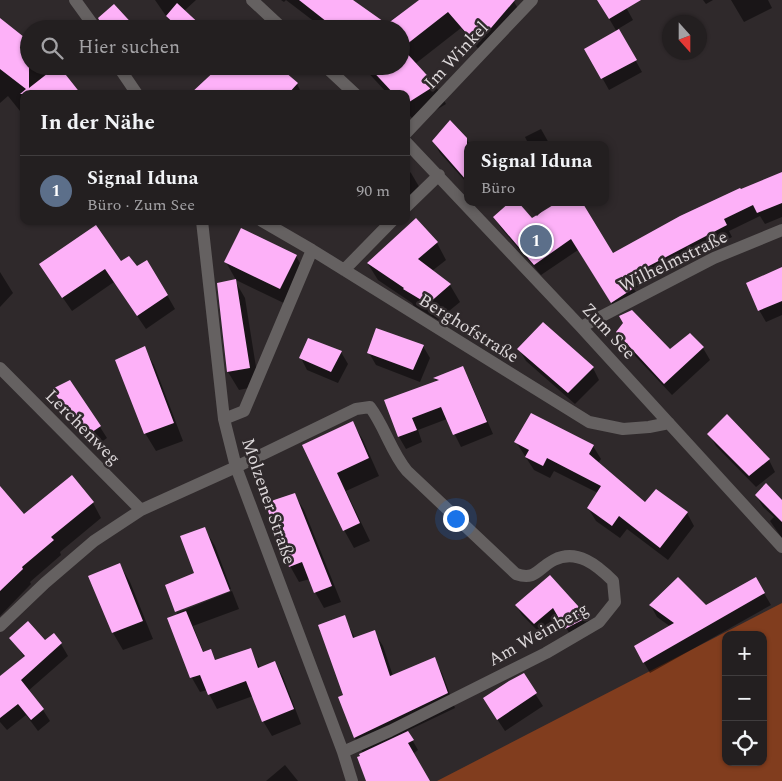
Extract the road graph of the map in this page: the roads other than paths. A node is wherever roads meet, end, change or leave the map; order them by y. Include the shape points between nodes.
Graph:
1 (76, 0) edge
2 (252, 0) edge
3 (532, 0) edge
4 (90, 20) edge
5 (273, 20) edge
6 (124, 75) edge
7 (335, 75) edge
8 (134, 90) edge
9 (351, 90) edge
10 (410, 129) edge
11 (410, 146) edge
12 (439, 175) junction
13 (464, 202) edge
14 (410, 203) edge
15 (468, 206) edge
16 (202, 225) edge
17 (269, 225) edge
18 (388, 225) edge
19 (782, 230) edge
20 (312, 250) junction
21 (344, 270) junction
22 (581, 327) junction
23 (0, 368) edge
24 (224, 419) junction
25 (669, 423) junction
26 (236, 467) junction
27 (141, 510) junction
28 (782, 547) edge
29 (0, 626) edge
30 (342, 752) junction
31 (352, 781) edge

1 - 4 street
2 - 5 street
3 - 10 street, Im Winkel
6 - 8 street
7 - 9 street
11 - 12 street, Zum See
12 - 13 street, Zum See
12 - 14 street
15 - 22 street, Zum See
16 - 24 street, Molzener Straße
17 - 20 street, Berghofstraße
18 - 21 street
19 - 22 street, Wilhelmstraße via 714,258
20 - 21 street, Berghofstraße
20 - 24 street via 244,411
21 - 25 street, Berghofstraße via 589,422 623,429
22 - 25 street, Zum See
23 - 27 street, Lerchenweg
24 - 26 street, Molzener Straße
25 - 28 street, Zum See
26 - 27 street
26 - 30 street, Molzener Straße
26 - 30 street, Am Weinberg via 356,409 370,407 407,471 516,574 526,577 554,560 574,556 600,568 613,581 615,602 599,622 529,662
27 - 29 street via 94,540
30 - 31 street, Molzener Straße

